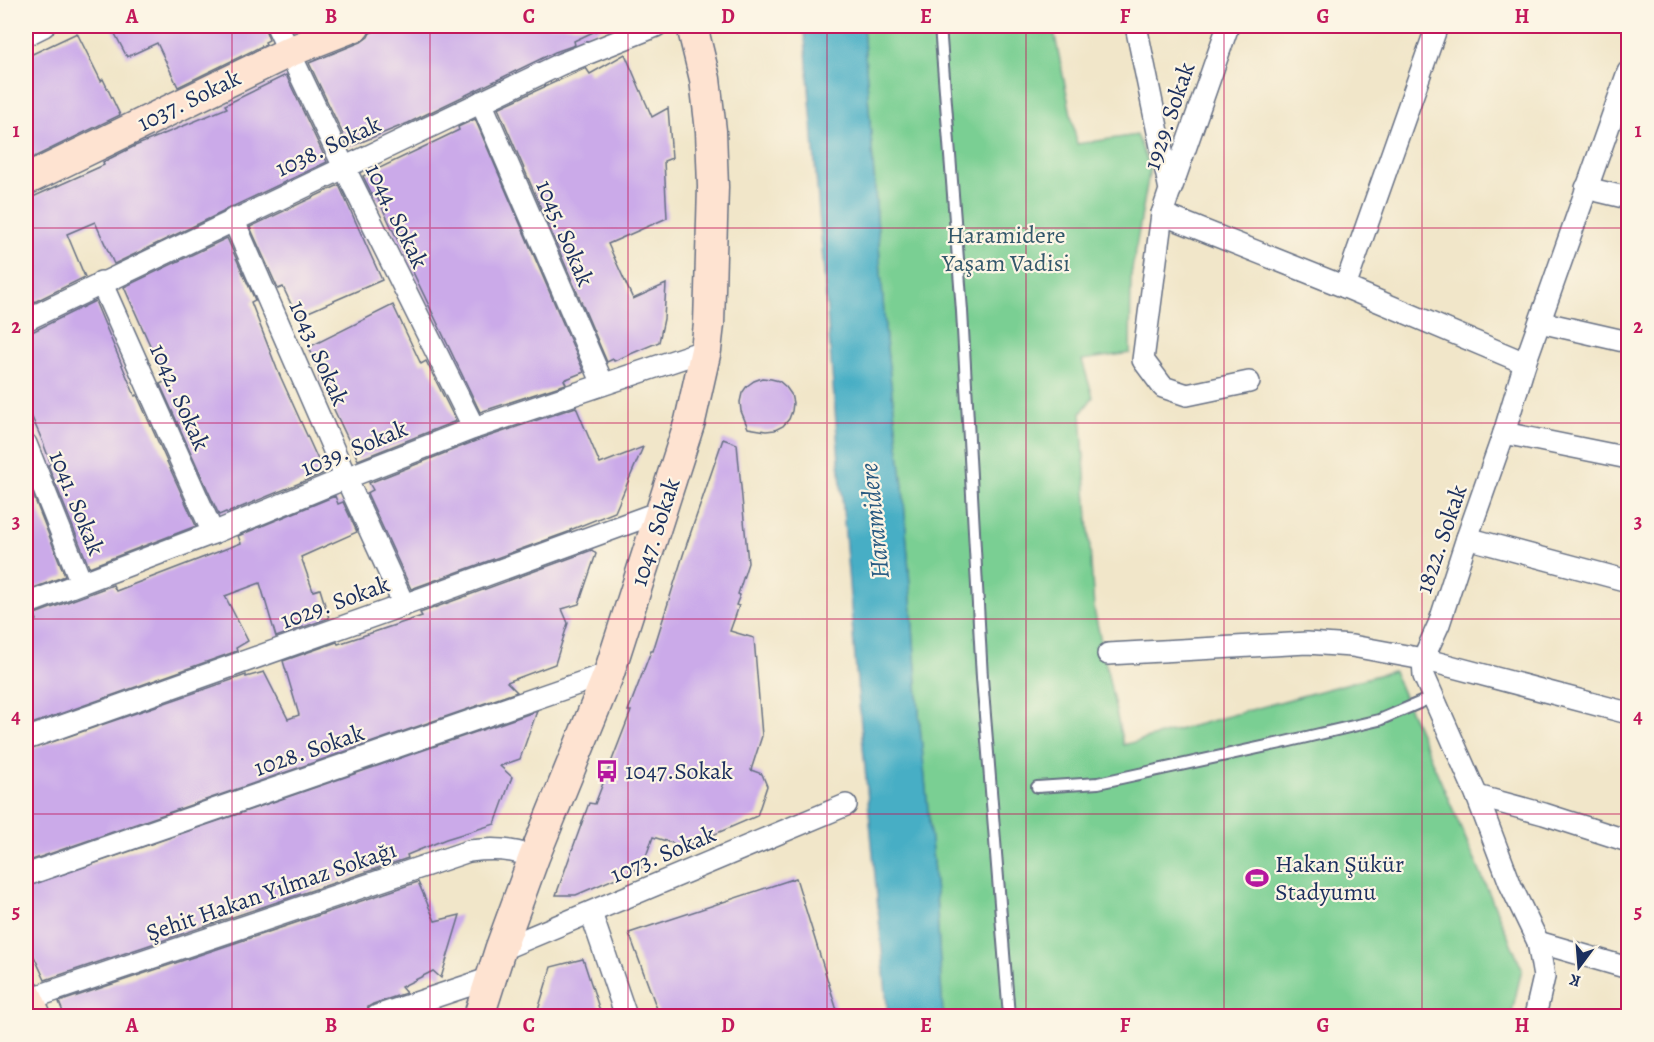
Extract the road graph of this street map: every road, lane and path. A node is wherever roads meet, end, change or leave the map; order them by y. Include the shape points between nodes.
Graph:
1 (44, 26) edge
2 (355, 26) edge
3 (656, 26) edge
4 (692, 26) edge
5 (940, 26) edge
6 (1136, 26) edge
7 (1228, 26) edge
8 (1437, 26) edge
9 (26, 35) edge
10 (284, 38) edge
11 (1629, 72) edge
12 (481, 102) junction
13 (344, 167) junction
14 (26, 180) edge
15 (1586, 188) junction
16 (1170, 190) junction
17 (1629, 198) edge
18 (1162, 214) junction
19 (233, 219) junction
20 (101, 282) junction
21 (1345, 287) junction
22 (26, 320) edge
23 (1540, 322) junction
24 (1629, 342) edge
25 (706, 350) junction
26 (1525, 363) junction
27 (1248, 382) dead end
28 (603, 384) junction
29 (474, 428) junction
30 (1504, 433) junction
31 (26, 444) edge
32 (1629, 458) edge
33 (346, 478) junction
34 (662, 511) junction
35 (213, 533) junction
36 (1467, 538) junction
37 (1629, 580) edge
38 (81, 582) junction
39 (26, 604) edge
40 (404, 605) junction
41 (1108, 654) dead end
42 (1423, 659) junction
43 (609, 673) junction
44 (1433, 697) junction
45 (1629, 713) edge
46 (26, 740) edge
47 (1037, 787) dead end
48 (1477, 796) junction
49 (846, 805) dead end
50 (1629, 841) edge
51 (534, 857) junction
52 (26, 874) edge
53 (591, 913) junction
54 (1538, 942) junction
55 (500, 950) junction
56 (1629, 968) edge
57 (491, 978) junction
58 (29, 1002) edge
59 (377, 1017) edge
60 (479, 1017) edge
61 (626, 1017) edge
62 (1009, 1017) edge
63 (1535, 1017) edge

1 - 9 street
2 - 10 main road, 1037. Sokak
3 - 12 street, 1038. Sokak
4 - 25 main road, 1047. Sokak via 705,79 711,131 713,187
5 - 62 lane via 962,311 982,678
6 - 16 street
7 - 16 street, 1929. Sokak
8 - 21 street
10 - 13 street, 1044. Sokak
10 - 14 main road, 1037. Sokak
11 - 15 street, 1822. Sokak
12 - 13 street, 1038. Sokak
12 - 28 street, 1045. Sokak
13 - 19 street, 1038. Sokak
13 - 29 street, 1044. Sokak
15 - 17 street
15 - 23 street, 1822. Sokak
16 - 18 street, 1929. Sokak
18 - 21 street
18 - 27 street, 1929. Sokak via 1143,360 1163,387 1187,395
19 - 20 street, 1038. Sokak
19 - 33 street, 1043. Sokak
20 - 22 street, 1038. Sokak
20 - 35 street, 1042. Sokak
21 - 26 street
23 - 24 street
23 - 26 street, 1822. Sokak
25 - 28 street, 1039. Sokak
25 - 34 main road, 1047. Sokak via 690,421
26 - 30 street, 1822. Sokak
28 - 29 street, 1039. Sokak
29 - 33 street, 1039. Sokak
30 - 32 street
30 - 36 street, 1822. Sokak
31 - 38 street, 1041. Sokak
33 - 35 street, 1039. Sokak
33 - 40 street, 1043. Sokak
34 - 40 street, 1029. Sokak
34 - 43 main road, 1047. Sokak
35 - 38 street, 1039. Sokak
36 - 37 street
36 - 42 street, 1822. Sokak via 1439,624
38 - 39 street, 1039. Sokak
40 - 46 street, 1029. Sokak
41 - 42 street via 1307,643 1352,646
42 - 44 street via 1424,676
42 - 45 street
43 - 51 main road, 1047. Sokak
43 - 52 street, 1028. Sokak
44 - 47 lane via 1379,720 1281,743 1098,783
44 - 48 street
48 - 50 street
48 - 54 street via 1511,886
49 - 53 street, 1073. Sokak
51 - 55 main road, 1047. Sokak
51 - 58 street, Şehit Hakan Yılmaz Sokağı via 512,850 469,851
53 - 55 street, 1073. Sokak
53 - 61 street
54 - 56 street
54 - 63 street via 1544,977
55 - 57 main road, 1047. Sokak
57 - 59 street
57 - 60 main road, 1047. Sokak

